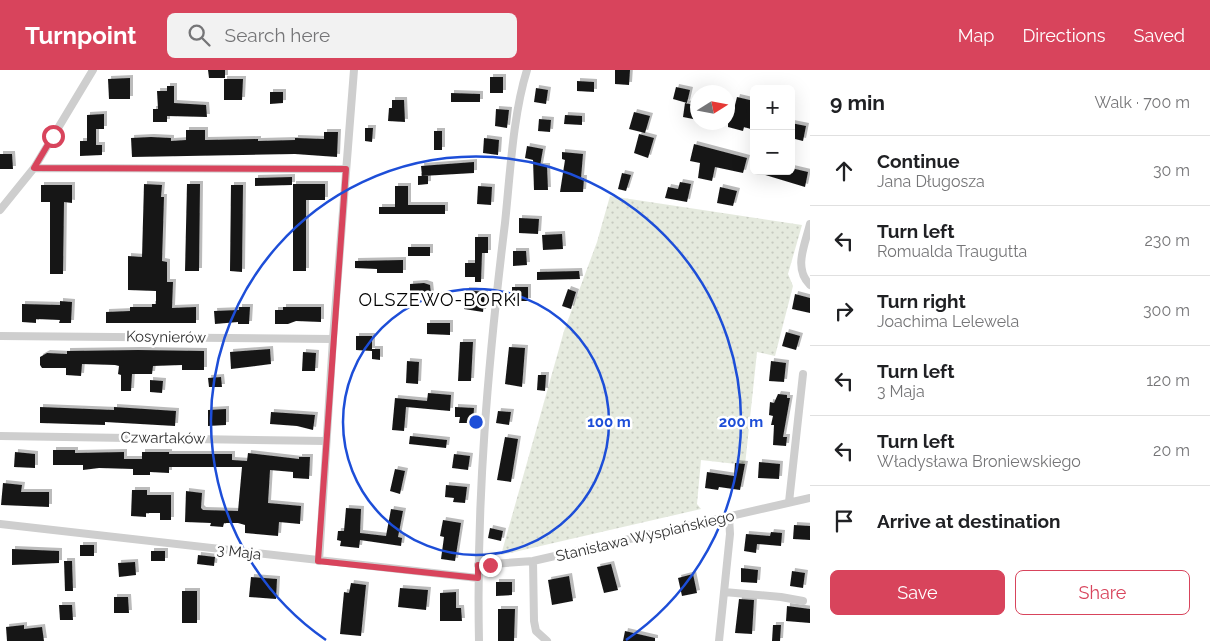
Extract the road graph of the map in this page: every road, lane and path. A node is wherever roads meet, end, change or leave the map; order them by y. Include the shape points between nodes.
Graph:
1 (93, 70) edge
2 (354, 70) edge
3 (527, 70) edge
4 (34, 168) junction
5 (346, 169) junction
6 (0, 210) edge
7 (810, 224) edge
8 (810, 285) edge
9 (0, 336) edge
10 (333, 339) junction
11 (803, 374) dead end
12 (0, 436) edge
13 (326, 441) junction
14 (810, 498) edge
15 (789, 502) junction
16 (729, 517) junction
17 (0, 524) edge
18 (318, 561) junction
19 (533, 561) junction
20 (478, 565) junction
21 (478, 578) junction
22 (724, 592) junction
23 (803, 601) dead end
24 (479, 641) edge
25 (548, 641) edge
26 (719, 641) edge

1 - 4 street
2 - 5 street
3 - 20 street via 518,114 490,346
4 - 5 street
4 - 6 street
5 - 10 street
7 - 8 street via 800,266 801,274
9 - 10 street, Kosynierów
10 - 13 street
11 - 15 street
12 - 13 street, Czwartaków
13 - 18 street
14 - 15 street, Stanisława Wyspiańskiego
15 - 16 street, Stanisława Wyspiańskiego
16 - 19 street, Stanisława Wyspiańskiego
16 - 22 street
17 - 18 street, 3 Maja
18 - 21 street, 3 Maja
19 - 20 street, Stanisława Wyspiańskiego
19 - 25 street via 534,621 536,631
20 - 21 street
21 - 24 street
22 - 23 street
22 - 26 street

